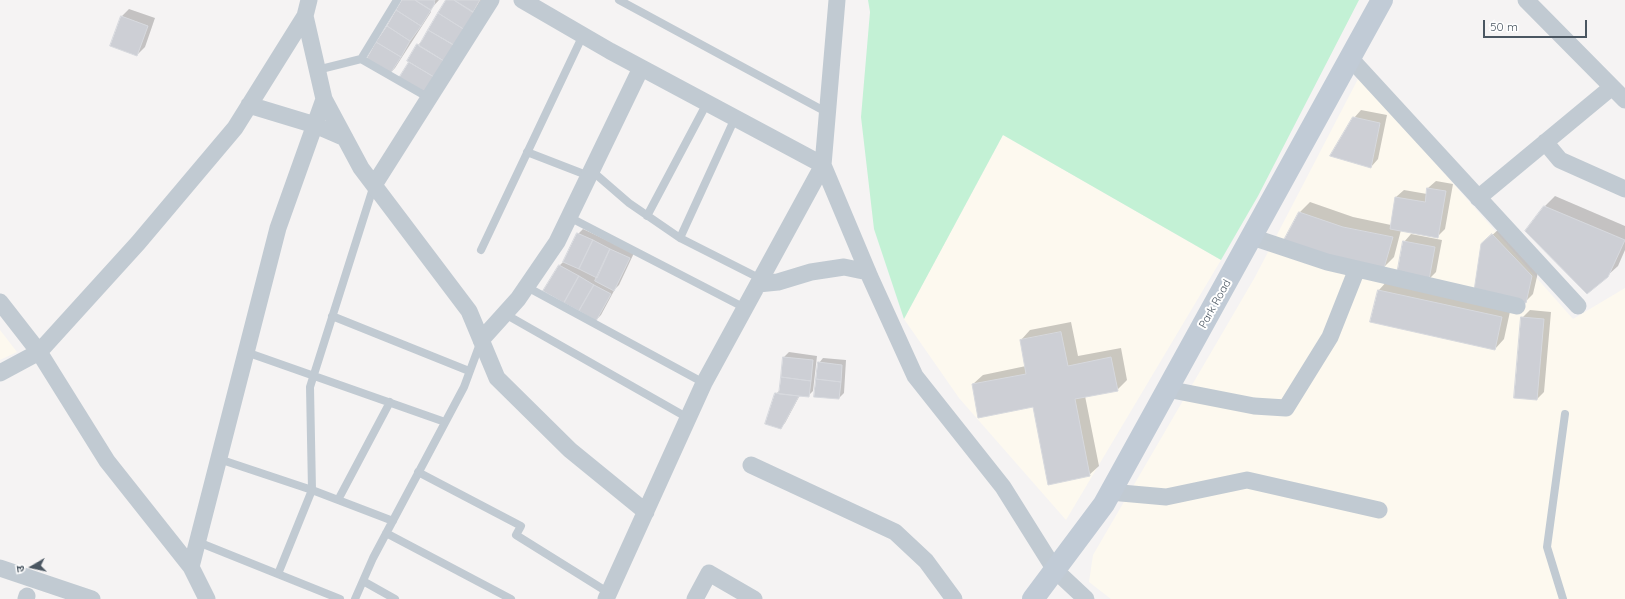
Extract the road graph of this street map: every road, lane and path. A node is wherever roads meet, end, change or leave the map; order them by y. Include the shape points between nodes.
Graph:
1 (309, 0) edge
2 (397, 0) edge
3 (491, 0) edge
4 (522, 0) edge
5 (619, 0) edge
6 (837, 0) edge
7 (1382, 0) edge
8 (1526, 0) edge
9 (305, 16) junction
10 (582, 35) junction
11 (1350, 58) junction
12 (361, 59) junction
13 (641, 68) junction
14 (318, 70) junction
15 (1612, 87) junction
16 (429, 98) junction
17 (324, 99) junction
18 (1625, 100) edge
19 (707, 103) junction
20 (249, 106) junction
21 (828, 113) junction
22 (735, 118) junction
23 (315, 125) junction
24 (345, 138) junction
25 (1545, 142) junction
26 (527, 152) junction
27 (823, 165) junction
28 (590, 174) junction
29 (374, 185) junction
30 (1625, 189) edge
31 (1478, 198) junction
32 (647, 216) junction
33 (569, 218) junction
34 (1252, 237) junction
35 (680, 238) junction
36 (481, 250) dead end
37 (1357, 269) junction
38 (868, 272) junction
39 (759, 282) junction
40 (527, 287) junction
41 (0, 302) edge
42 (1517, 306) dead end
43 (1578, 306) dead end
44 (745, 308) junction
45 (505, 314) junction
46 (332, 316) junction
47 (481, 340) junction
48 (40, 352) junction
49 (246, 352) junction
50 (470, 371) junction
51 (0, 373) edge
52 (314, 375) junction
53 (704, 383) junction
54 (1168, 389) junction
55 (390, 402) junction
56 (1565, 414) dead end
57 (688, 418) junction
58 (445, 422) junction
59 (219, 459) junction
60 (751, 465) dead end
61 (418, 472) junction
62 (312, 490) junction
63 (1110, 492) junction
64 (338, 500) junction
65 (1379, 510) dead end
66 (646, 512) junction
67 (393, 521) junction
68 (386, 533) junction
69 (198, 542) junction
70 (191, 567) junction
71 (0, 568) edge
72 (1055, 570) junction
73 (278, 574) junction
74 (363, 581) junction
75 (608, 596) edge
76 (92, 599) edge
77 (207, 599) edge
78 (340, 599) edge
79 (355, 599) edge
80 (395, 599) edge
81 (511, 599) edge
82 (695, 599) edge
83 (754, 599) edge
84 (954, 599) edge
85 (1033, 599) edge
86 (1086, 599) edge
87 (1563, 599) edge

1 - 9 street
2 - 12 lane
3 - 16 street
4 - 10 street
5 - 21 lane
6 - 21 street
7 - 11 street, Park Road
8 - 15 street
9 - 14 street
9 - 20 street
10 - 13 street
10 - 26 lane
11 - 31 street
11 - 34 street, Park Road
12 - 14 lane
12 - 16 lane
13 - 19 street
13 - 28 street
14 - 17 street
15 - 18 street
15 - 25 street
16 - 29 street
17 - 23 street
17 - 24 street
19 - 22 street
19 - 32 lane
20 - 23 street
20 - 48 street via 235,128 143,237
21 - 27 street
22 - 27 street
22 - 35 lane
23 - 24 street
23 - 49 street via 278,228
24 - 29 street via 361,168
25 - 30 street via 1560,160
25 - 31 street
26 - 28 lane
26 - 36 lane
27 - 38 street
27 - 39 street
28 - 32 lane
28 - 33 street
29 - 46 lane
29 - 47 street via 469,311
31 - 43 street
32 - 35 lane
33 - 40 street via 557,242
33 - 44 lane
34 - 37 street via 1327,262
34 - 54 street, Park Road
35 - 39 lane
37 - 42 street
37 - 54 street via 1330,337 1286,408 1254,406
38 - 39 street via 844,267 811,272 778,282
38 - 72 street via 915,376 1003,487
39 - 44 street
40 - 45 street
40 - 53 lane
41 - 48 street
44 - 53 street
45 - 47 street
45 - 57 lane
46 - 50 lane
46 - 52 lane
47 - 50 lane
47 - 66 street via 497,378 570,450
48 - 51 street
48 - 70 street via 107,461
49 - 52 lane
49 - 59 street
50 - 58 lane
52 - 55 lane
52 - 62 lane via 310,387
53 - 57 street
54 - 63 street, Park Road
55 - 58 lane
55 - 64 lane
56 - 87 lane via 1547,547
57 - 66 street
58 - 61 lane
59 - 62 lane
59 - 69 street
60 - 84 street via 895,532 926,562
61 - 67 lane
61 - 75 lane via 521,526 516,535
62 - 64 lane
62 - 73 lane
63 - 65 street via 1166,497 1247,480
63 - 72 street, Park Road via 1104,504
64 - 67 lane
66 - 75 street
67 - 68 lane
68 - 74 lane
68 - 81 lane
69 - 70 street
69 - 73 lane
70 - 77 street
71 - 76 street
72 - 85 street, Park Road
72 - 86 street
73 - 78 lane
74 - 79 lane
74 - 80 lane
82 - 83 street via 709,573

